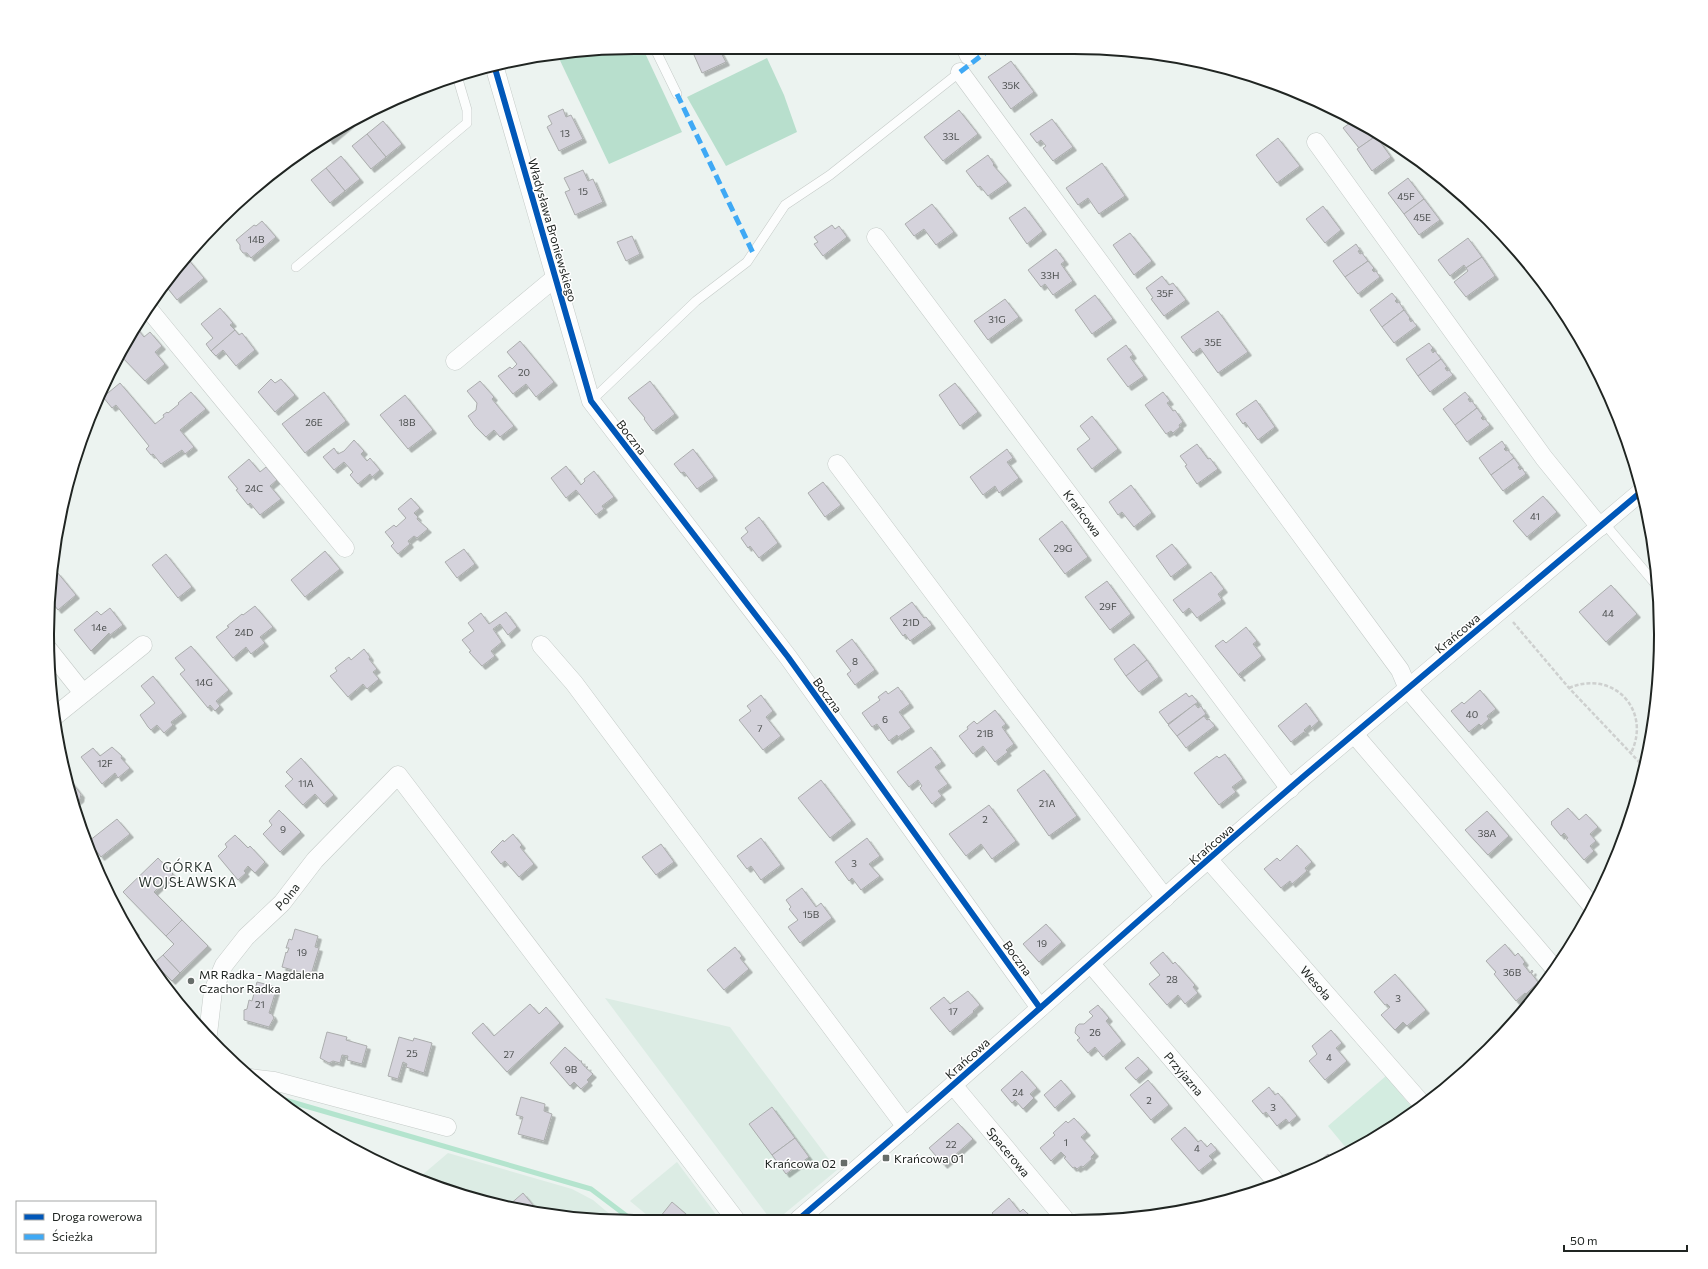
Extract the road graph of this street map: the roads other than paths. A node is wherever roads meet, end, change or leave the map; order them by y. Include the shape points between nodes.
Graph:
1 (657, 54) edge
2 (496, 71) edge
3 (960, 72) joint
4 (459, 82) edge
5 (677, 94) dead end
6 (1316, 142) dead end
7 (876, 237) dead end
8 (296, 267) dead end
9 (556, 277) junction
10 (152, 313) edge
11 (455, 361) dead end
12 (591, 401) junction
13 (838, 464) dead end
14 (1638, 499) edge
15 (1602, 525) junction
16 (345, 548) dead end
17 (1651, 579) edge
18 (143, 644) dead end
19 (541, 644) dead end
20 (55, 658) edge
21 (1408, 689) junction
22 (83, 692) junction
23 (59, 712) edge
24 (1354, 734) junction
25 (1290, 789) junction
26 (1209, 860) junction
27 (1165, 898) junction
28 (1588, 902) edge
29 (1091, 964) junction
30 (1551, 964) edge
31 (1040, 1008) junction
32 (209, 1028) edge
33 (262, 1080) edge
34 (953, 1085) junction
35 (1419, 1101) edge
36 (447, 1127) dead end
37 (906, 1127) junction
38 (1274, 1179) edge
39 (732, 1215) edge
40 (804, 1215) edge
41 (1061, 1215) edge

1 - 5 lane
2 - 9 street, Władysława Broniewskiego
3 - 12 lane via 830,175 785,205 747,262 696,301
3 - 21 street via 1395,663
4 - 8 lane via 467,110 467,124
6 - 15 street via 1544,458
7 - 25 street, Krańcowa
9 - 11 street
9 - 12 street, Władysława Broniewskiego
10 - 16 street
12 - 31 street, Boczna via 788,657
13 - 27 street
14 - 15 street, Krańcowa
15 - 17 lane
15 - 21 street, Krańcowa
18 - 22 street
19 - 37 street via 574,684
20 - 22 street
21 - 24 street, Krańcowa
21 - 28 street
22 - 23 street
24 - 25 street, Krańcowa
24 - 30 street
25 - 26 street, Krańcowa
26 - 27 street, Krańcowa
26 - 35 street, Wesoła
27 - 29 street, Krańcowa
29 - 31 street, Krańcowa
29 - 38 street, Przyjazna
31 - 34 street, Krańcowa
32 - 39 street, Polna via 213,991 224,965 246,937 282,903 315,860 398,775
33 - 36 street
34 - 37 street, Krańcowa
34 - 41 street, Spacerowa
37 - 40 street, Krańcowa

